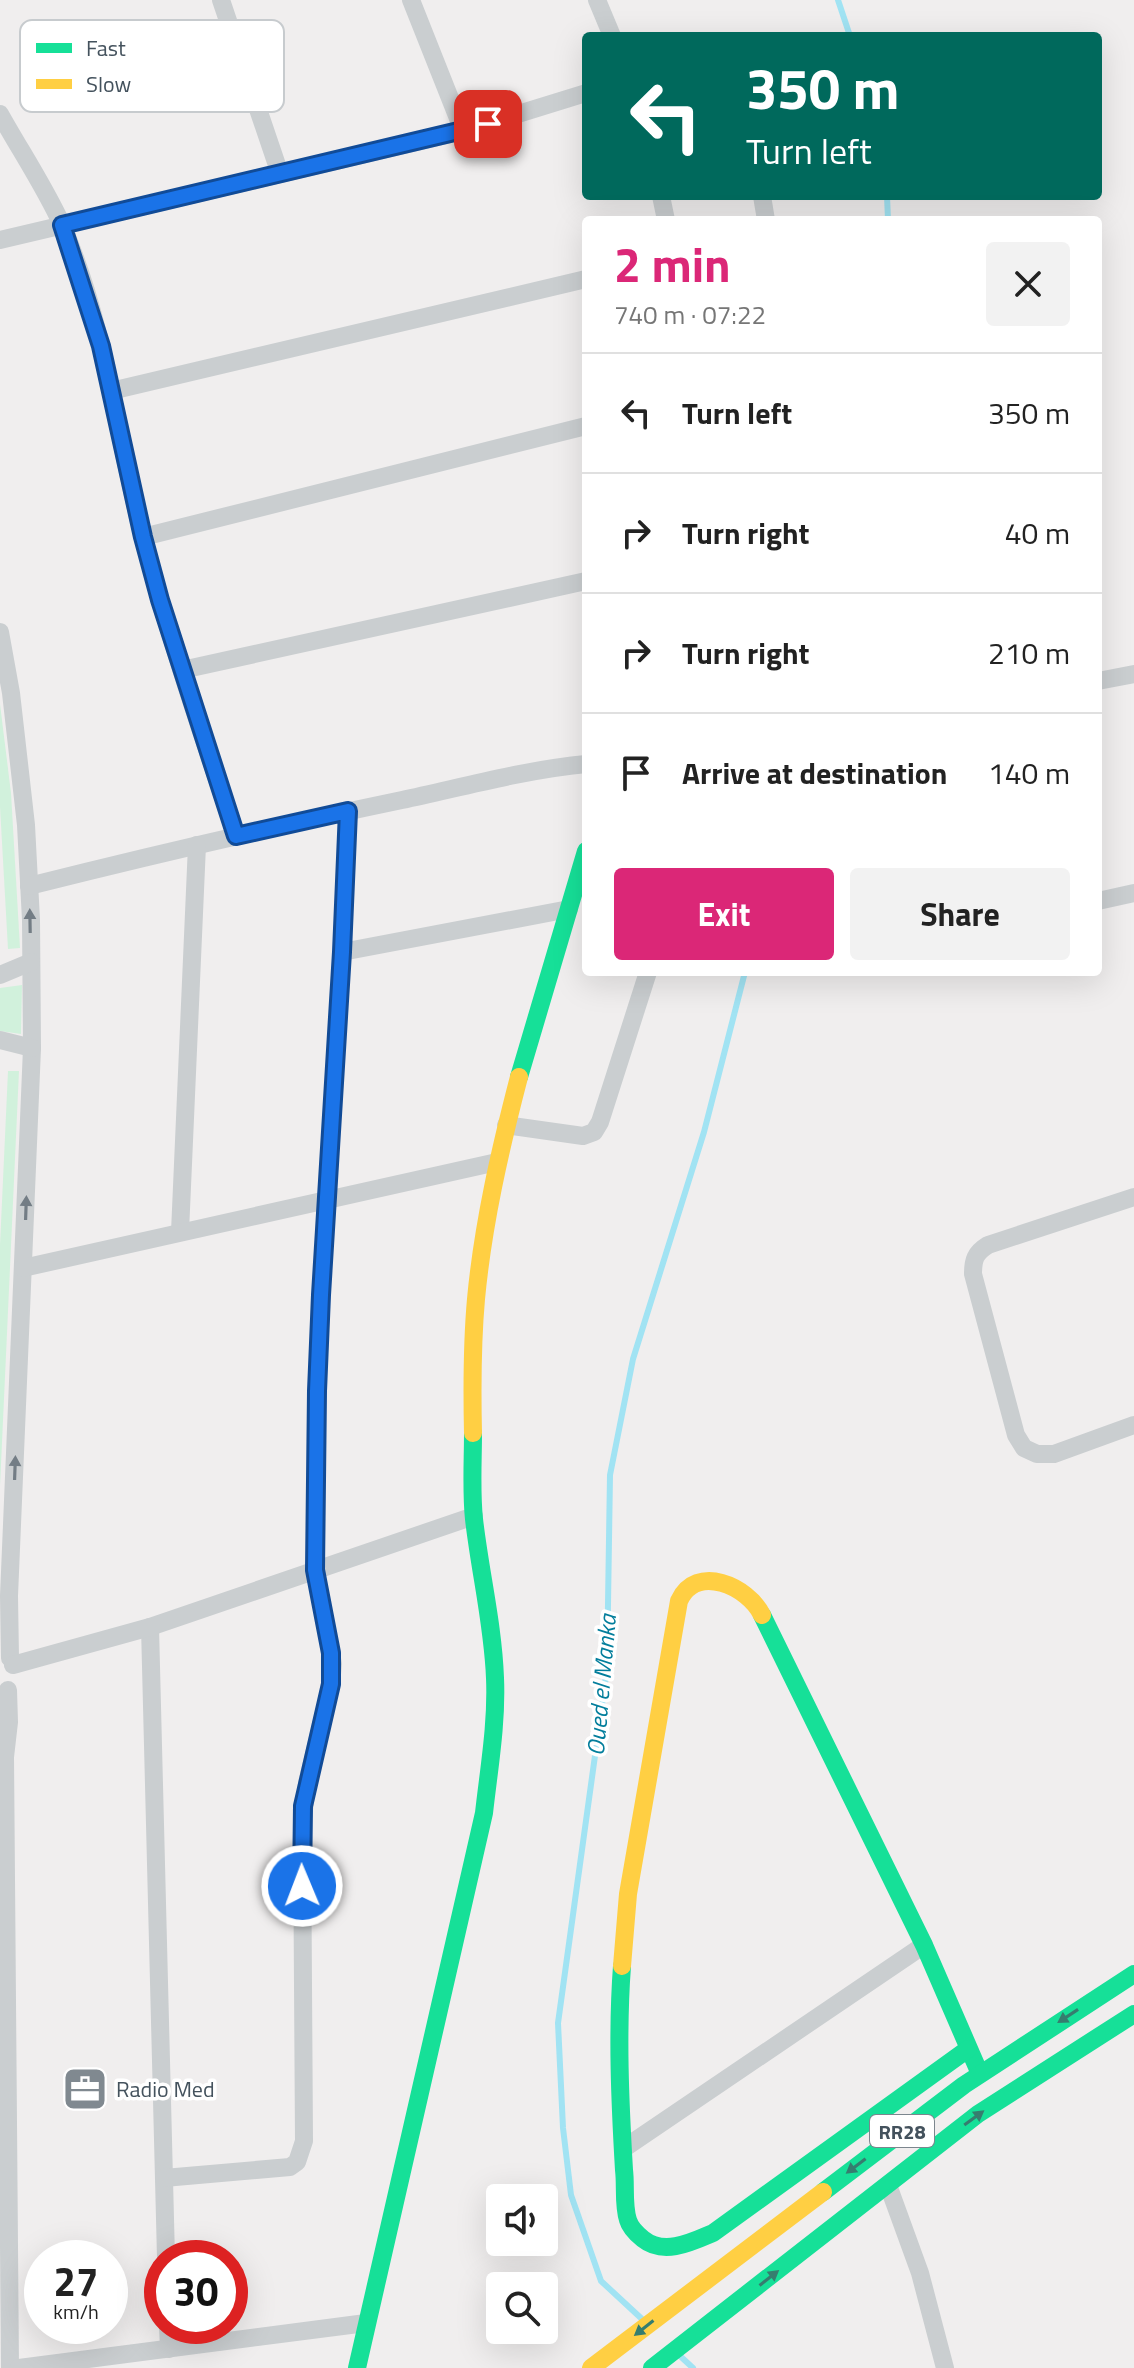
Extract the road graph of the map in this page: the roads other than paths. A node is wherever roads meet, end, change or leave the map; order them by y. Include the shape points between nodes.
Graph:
1 (221, 0) edge
2 (411, 0) edge
3 (597, 0) edge
4 (228, 20) edge
5 (610, 32) edge
6 (582, 94) edge
7 (259, 112) edge
8 (0, 114) edge
9 (463, 131) junction
10 (280, 174) junction
11 (62, 225) junction
12 (0, 240) edge
13 (582, 280) edge
14 (111, 391) junction
15 (582, 427) edge
16 (143, 537) junction
17 (582, 582) edge
18 (0, 632) edge
19 (182, 670) junction
20 (1134, 674) edge
21 (1102, 680) edge
22 (582, 765) edge
23 (348, 811) junction
24 (236, 836) junction
25 (197, 845) junction
26 (582, 865) edge
27 (29, 886) junction
28 (1134, 893) edge
29 (1102, 900) edge
30 (569, 909) junction
31 (342, 952) junction
32 (31, 962) junction
33 (0, 975) edge
34 (647, 976) edge
35 (0, 1040) edge
36 (32, 1048) junction
37 (506, 1125) junction
38 (497, 1162) junction
39 (1134, 1197) edge
40 (328, 1199) junction
41 (180, 1232) junction
42 (23, 1268) junction
43 (1134, 1425) edge
44 (474, 1516) junction
45 (315, 1570) junction
46 (150, 1627) junction
47 (8, 1656) edge
48 (4, 1694) edge
49 (924, 1945) junction
50 (1134, 1974) edge
51 (1134, 2014) edge
52 (968, 2049) junction
53 (980, 2074) junction
54 (623, 2149) junction
55 (164, 2178) junction
56 (888, 2185) junction
57 (166, 2240) edge
58 (366, 2323) junction
59 (169, 2344) edge
60 (169, 2349) junction
61 (10, 2368) edge
62 (19, 2368) edge
63 (357, 2368) edge
64 (591, 2368) edge
65 (652, 2368) edge
66 (945, 2368) edge

1 - 4 street
2 - 9 street
3 - 5 street
6 - 9 street
7 - 10 street
8 - 11 street
9 - 10 street
10 - 11 street
11 - 12 street
11 - 14 street via 91,309
13 - 14 street
14 - 16 street
15 - 16 street
16 - 19 street
17 - 19 street
18 - 27 street via 19,762
19 - 24 street
20 - 21 street
22 - 23 street
23 - 24 street
23 - 31 street
24 - 25 street
25 - 27 street
25 - 41 street
26 - 30 street
32 -> 27 street
28 - 29 street
30 - 31 street
30 - 37 street
31 - 40 street
32 - 33 street
32 - 36 street
34 - 37 street via 594,1132 583,1136
35 - 36 street
42 -> 36 street
37 - 38 street
38 - 40 street
38 - 44 street via 472,1360
39 - 43 street via 988,1245 973,1265 993,1355 1024,1448 1054,1454
40 - 41 street
40 - 45 street via 317,1391
41 - 42 street
47 -> 42 street
44 - 45 street
44 - 58 street via 496,1697 484,1813
45 - 46 street
45 - 55 street via 333,1664 302,1827 302,2152 290,2167
46 - 47 street
46 - 55 street
47 - 48 street via 12,1682
48 - 61 street via 9,1722 5,1757
49 - 52 street
49 - 54 street
49 - 54 street via 757,1604 722,1582 701,1581 685,1590 676,1608 628,1894 619,2010
50 -> 53 street, RR28
56 -> 51 street, RR28 via 978,2114
52 - 53 street
52 - 54 street via 713,2233 692,2242 651,2247 634,2231 628,2220
53 -> 64 street, RR28
55 - 57 street
65 -> 56 street, RR28
56 - 66 street via 920,2273
58 - 60 street
58 - 63 street
59 - 60 street
60 - 62 street

